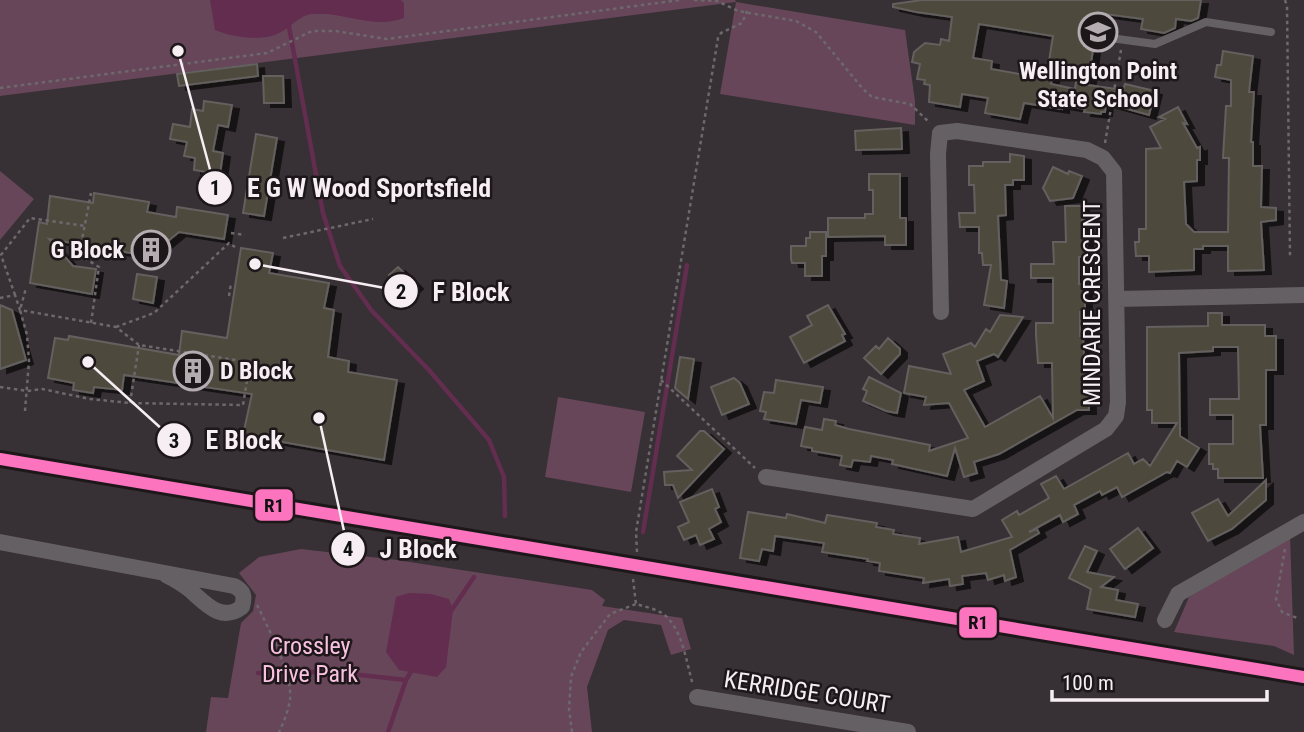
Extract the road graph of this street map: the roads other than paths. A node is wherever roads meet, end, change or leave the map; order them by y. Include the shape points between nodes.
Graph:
1 (1271, 32) dead end
2 (1103, 37) dead end
3 (1304, 295) edge
4 (1117, 299) junction
5 (941, 312) dead end
6 (766, 477) road end
7 (1304, 522) edge
8 (0, 542) edge
9 (166, 575) dead end
10 (1165, 620) dead end
11 (697, 697) road end
12 (908, 732) edge

1 - 2 lane via 1206,22 1155,44
3 - 4 street
4 - 5 street, MINDARIE CRESCENT via 1114,172 1103,158 1087,150 957,131 940,133 938,154
4 - 6 street, MINDARIE CRESCENT via 1116,416 1106,429 973,509
7 - 10 street via 1178,594
8 - 9 street
11 - 12 street, KERRIDGE COURT

